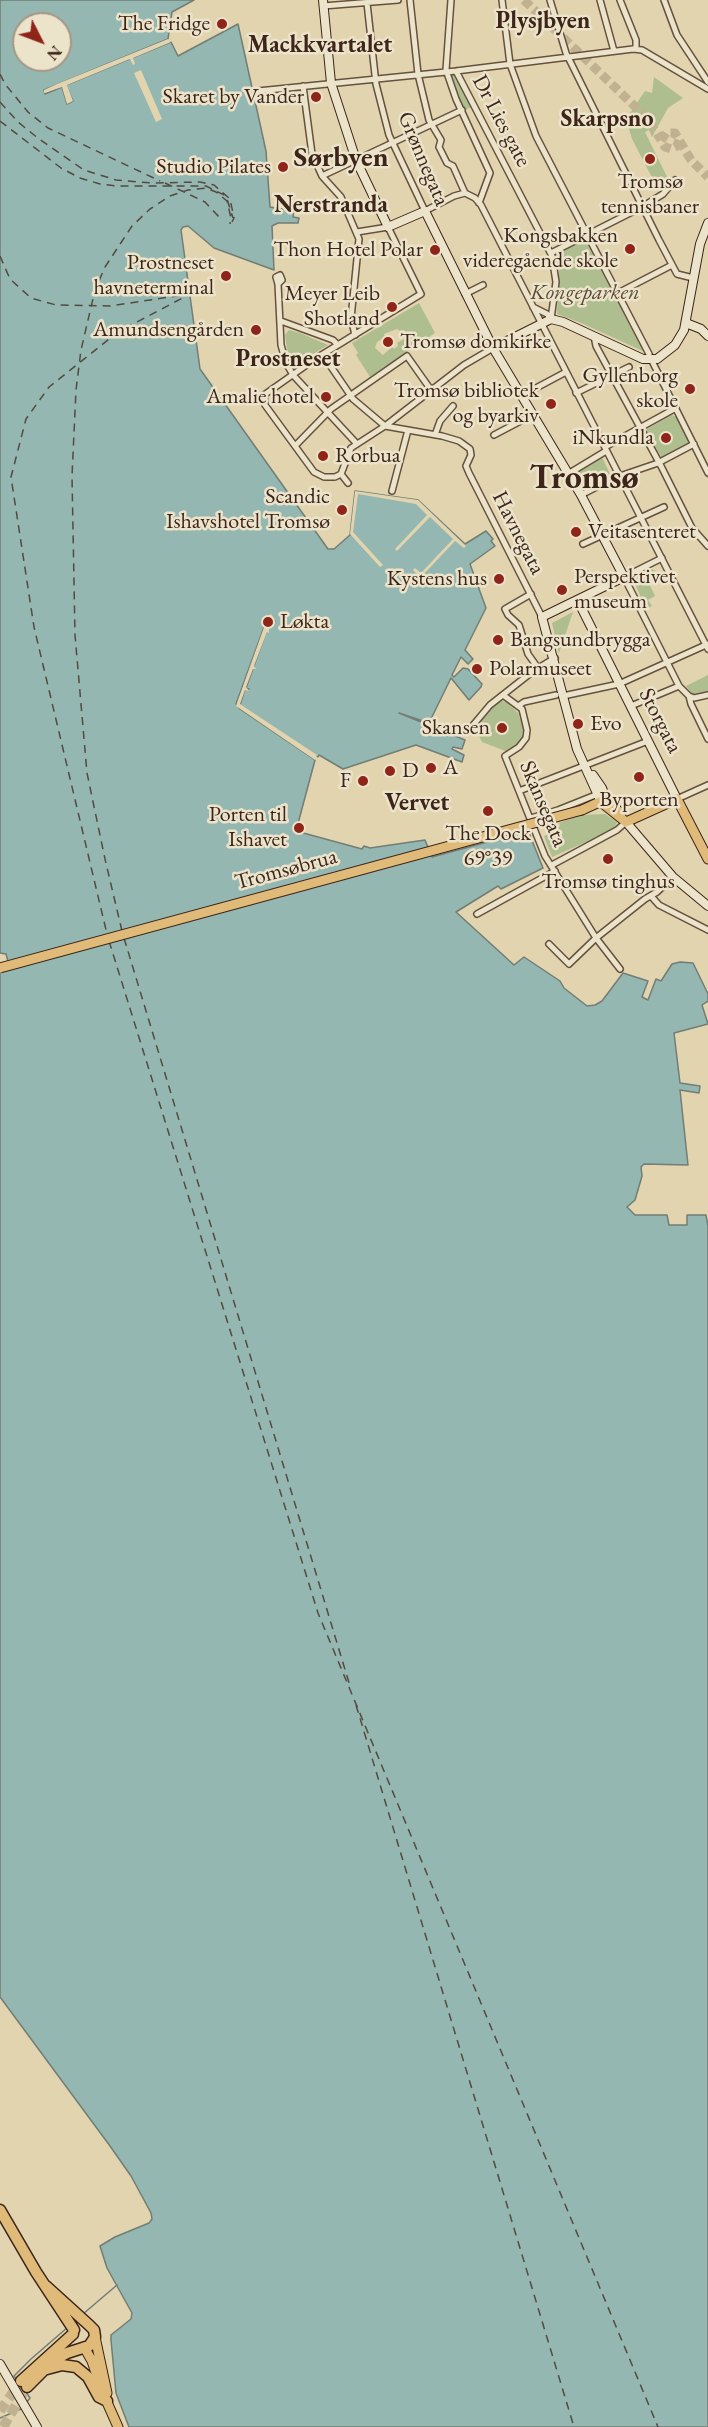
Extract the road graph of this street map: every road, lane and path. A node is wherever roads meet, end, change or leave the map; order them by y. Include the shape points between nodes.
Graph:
1 (398, 0) edge
2 (410, 0) edge
3 (451, 0) edge
4 (502, 0) edge
5 (550, 0) edge
6 (600, 0) edge
7 (620, 0) edge
8 (664, 0) edge
9 (323, 3) edge
10 (367, 3) junction
11 (636, 49) junction
12 (614, 51) junction
13 (568, 57) junction
14 (510, 64) junction
15 (456, 71) junction
16 (446, 72) junction
17 (418, 74) junction
18 (376, 79) junction
19 (708, 82) edge
20 (331, 83) junction
21 (303, 86) junction
22 (708, 89) edge
23 (258, 91) dead end
24 (462, 110) junction
25 (432, 124) junction
26 (393, 143) junction
27 (356, 160) junction
28 (322, 176) junction
29 (675, 180) dead end
30 (465, 194) junction
31 (479, 203) junction
32 (642, 207) junction
33 (425, 211) junction
34 (708, 223) edge
35 (388, 227) junction
36 (357, 232) junction
37 (588, 234) junction
38 (550, 253) junction
39 (672, 265) junction
40 (693, 278) junction
41 (278, 284) dead end
42 (483, 285) dead end
43 (618, 293) junction
44 (465, 294) junction
45 (532, 306) junction
46 (280, 321) junction
47 (547, 321) junction
48 (686, 323) junction
49 (355, 335) junction
50 (594, 336) junction
51 (708, 336) edge
52 (338, 345) junction
53 (493, 348) junction
54 (323, 355) junction
55 (650, 357) junction
56 (661, 357) junction
57 (629, 367) dead end
58 (566, 372) junction
59 (293, 375) junction
60 (612, 376) junction
61 (660, 377) junction
62 (431, 390) junction
63 (576, 393) junction
64 (350, 395) junction
65 (521, 396) junction
66 (453, 406) dead end
67 (675, 408) junction
68 (328, 412) junction
69 (532, 415) junction
70 (385, 426) junction
71 (639, 428) junction
72 (408, 430) junction
73 (435, 435) junction
74 (494, 435) dead end
75 (357, 444) junction
76 (694, 444) junction
77 (295, 446) junction
78 (605, 449) junction
79 (658, 463) junction
80 (708, 473) edge
81 (341, 474) junction
82 (568, 474) junction
83 (620, 477) junction
84 (348, 483) dead end
85 (392, 491) dead end
86 (580, 495) junction
87 (664, 507) dead end
88 (642, 517) junction
89 (603, 536) junction
90 (583, 544) dead end
91 (708, 546) edge
92 (662, 558) junction
93 (624, 577) junction
94 (531, 594) junction
95 (578, 601) junction
96 (543, 617) junction
97 (707, 646) edge
98 (555, 658) junction
99 (667, 663) junction
100 (538, 668) junction
101 (620, 684) junction
102 (680, 686) junction
103 (502, 695) junction
104 (708, 695) edge
105 (560, 696) junction
106 (689, 696) junction
107 (518, 706) junction
108 (631, 706) junction
109 (474, 724) dead end
110 (708, 739) edge
111 (648, 741) junction
112 (586, 769) junction
113 (708, 785) edge
114 (519, 792) junction
115 (602, 799) junction
116 (676, 799) junction
117 (531, 818) junction
118 (624, 820) junction
119 (708, 859) edge
120 (554, 868) junction
121 (673, 877) junction
122 (651, 896) junction
123 (708, 906) edge
124 (477, 914) dead end
125 (708, 930) edge
126 (596, 938) junction
127 (549, 944) dead end
128 (0, 968) edge
129 (620, 969) dead end
130 (0, 2210) edge
131 (46, 2286) junction
132 (74, 2332) junction
133 (93, 2332) junction
134 (84, 2347) junction
135 (0, 2364) edge
136 (37, 2376) junction
137 (107, 2401) junction
138 (37, 2427) edge
139 (118, 2427) edge

1 - 10 street
2 - 17 street
3 - 16 street
4 - 14 street
5 - 13 street
6 - 12 street
7 - 11 street
8 - 19 street via 677,35
9 - 10 street
9 - 20 street
10 - 18 street, Grønnegata
11 - 12 street
11 - 22 street
12 - 13 street
13 - 14 street
13 - 32 street
14 - 15 street
14 - 37 street via 538,142
15 - 16 street
15 - 38 street, Dr Lies gate
16 - 17 street
16 - 24 street
17 - 18 street
17 - 25 street
18 - 20 street
18 - 26 street, Grønnegata
20 - 21 street
20 - 27 street
21 - 23 street
21 - 28 street via 310,147
24 - 25 street
24 - 31 street via 489,176
25 - 26 street
25 - 30 street via 441,140 439,147 447,163 453,165
26 - 27 street
26 - 33 street, Grønnegata
27 - 28 street
27 - 35 street
28 - 36 street via 339,195
29 - 32 street via 663,194
30 - 31 street
30 - 33 street
31 - 45 street
32 - 37 street
32 - 39 street
33 - 35 street
33 - 44 street, Grønnegata
34 - 40 street via 699,244
35 - 36 street
35 - 49 street via 420,296
36 - 49 street via 360,239 351,320
37 - 38 street
37 - 43 street
38 - 47 street, Dr Lies gate via 556,276
39 - 40 street via 678,275
39 - 43 street
40 - 48 street
41 - 46 street
42 - 44 street
43 - 55 street
44 - 53 street, Grønnegata
45 - 47 street via 538,319
45 - 47 street via 547,314
46 - 52 street
46 - 59 street via 282,351
47 - 50 street
47 - 53 street
47 - 58 street
48 - 51 street
48 - 56 street via 678,341
49 - 52 street
50 - 55 street via 634,355
50 - 60 street
52 - 54 street
53 - 62 street
53 - 65 street, Grønnegata
54 - 59 street
54 - 64 street
55 - 56 street
55 - 61 street
56 - 61 street
57 - 60 street
58 - 63 street
58 - 65 street
59 - 68 street
59 - 77 street via 265,394 263,401
60 - 63 street
60 - 71 street
61 - 67 street
62 - 64 street via 407,356
62 - 70 street
63 - 78 street
64 - 68 street
64 - 70 street
65 - 69 street, Grønnegata
66 - 73 street via 440,421
67 - 71 street
67 - 76 street
68 - 75 street
68 - 77 street
69 - 74 street
69 - 82 street, Grønnegata
70 - 72 street
70 - 75 street
71 - 78 street
71 - 79 street
72 - 73 street
72 - 85 street
73 - 94 street, Havnegata via 468,447 469,473
75 - 81 street via 351,448
76 - 79 street
76 - 80 street
77 - 81 street via 320,476
78 - 82 street
78 - 83 street
79 - 83 street
79 - 91 street via 692,528
81 - 84 street
82 - 86 street, Grønnegata
83 - 86 street
83 - 88 street
86 - 89 street, Grønnegata
87 - 88 street
88 - 89 street
88 - 92 street
89 - 90 street
89 - 93 street, Grønnegata
92 - 93 street
92 - 97 street
93 - 95 street
93 - 99 street, Grønnegata
94 - 96 street, Havnegata
94 - 100 street via 505,609 519,625 528,654
95 - 96 street
95 - 101 street, Storgata
96 - 98 street
97 - 99 street
98 - 100 street
98 - 105 street
99 - 101 street
99 - 102 street, Grønnegata
100 - 103 street
101 - 105 street
101 - 108 street, Storgata
102 - 106 street, Grønnegata
102 - 108 street
103 - 107 street
103 - 109 street
104 - 106 street
105 - 107 street
105 - 112 street
106 - 110 street, Grønnegata
107 - 114 street, Skansegata via 524,716 526,738 505,756
108 - 111 street, Storgata
111 - 112 street
111 - 116 street, Storgata
112 - 114 street
112 - 115 street via 598,783
113 - 116 street
114 - 117 street, Skansegata
115 - 117 street
115 - 118 main road via 619,811
115 - 128 main road, Tromsøbrua, bridge via 582,810
116 - 118 main road
116 - 119 main road, Storgata via 702,840
117 - 120 street, Skansegata via 545,856
118 - 120 street via 617,830
118 - 121 street
120 - 124 street
120 - 126 street, Skansegata
121 - 122 street
121 - 123 street
122 - 125 street via 659,905
122 - 126 street
126 - 127 street via 569,964
126 - 129 street, Skansegata
130 - 131 highway
131 - 132 highway
131 - 133 highway
132 - 133 highway via 80,2325
132 - 134 highway via 76,2343
132 - 136 highway via 24,2384
133 - 134 highway via 92,2344
133 - 137 main road
134 - 136 highway via 61,2356
134 - 137 main road
135 - 138 street
136 - 137 highway via 56,2366 76,2367 88,2377 99,2397
137 - 139 main road

